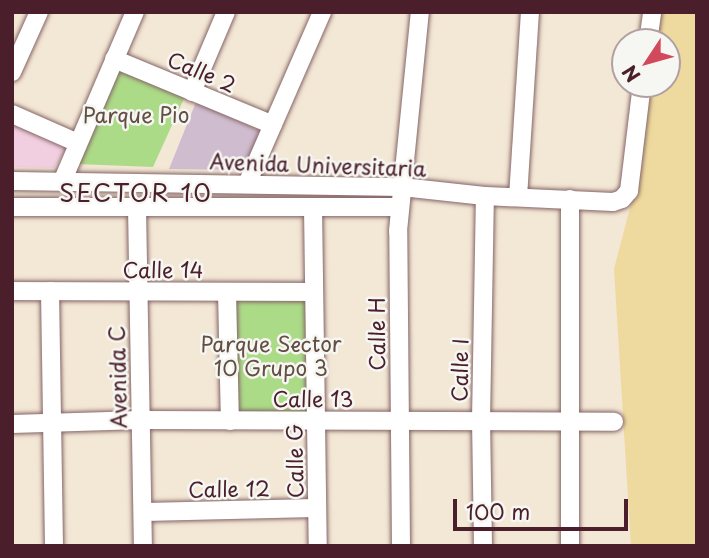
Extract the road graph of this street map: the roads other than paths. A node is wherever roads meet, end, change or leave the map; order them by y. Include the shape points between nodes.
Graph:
1 (39, 12) edge
2 (135, 12) edge
3 (226, 12) edge
4 (322, 12) edge
5 (420, 12) edge
6 (530, 12) edge
7 (114, 59) junction
8 (12, 72) edge
9 (192, 92) junction
10 (640, 98) edge
11 (12, 114) edge
12 (273, 125) junction
13 (78, 143) junction
14 (12, 181) edge
15 (62, 182) junction
16 (247, 184) junction
17 (402, 187) junction
18 (485, 196) junction
19 (518, 197) junction
20 (570, 199) junction
21 (12, 207) edge
22 (137, 207) junction
23 (313, 207) junction
24 (400, 207) junction
25 (12, 291) edge
26 (50, 291) junction
27 (138, 292) junction
28 (227, 292) junction
29 (314, 292) junction
30 (141, 420) junction
31 (230, 421) junction
32 (316, 421) junction
33 (399, 421) junction
34 (481, 421) junction
35 (569, 422) junction
36 (614, 422) dead end
37 (12, 424) edge
38 (52, 424) junction
39 (317, 508) junction
40 (142, 512) junction
41 (54, 546) edge
42 (143, 546) edge
43 (318, 546) edge
44 (401, 546) edge
45 (483, 546) edge
46 (570, 546) edge

1 - 8 street
2 - 7 street
3 - 9 street
4 - 12 street
5 - 17 street, Calle H
6 - 19 street
7 - 9 street, Calle 2
7 - 13 street
9 - 12 street, Calle 2
10 - 20 street, Avenida Universitaria via 629,191 613,202
11 - 13 street
12 - 16 street
13 - 15 street
14 - 15 street, Avenida Universitaria
15 - 16 street, Avenida Universitaria
16 - 17 street, Avenida Universitaria
17 - 18 street, Avenida Universitaria
17 - 24 street, Calle H
18 - 19 street, Avenida Universitaria
18 - 34 street, Calle I
19 - 20 street, Avenida Universitaria
20 - 35 street
21 - 22 street, Avenida Universitaria
22 - 23 street, Avenida Universitaria
22 - 27 street, Avenida C
23 - 24 street, Avenida Universitaria
23 - 29 street, Calle G
24 - 33 street, Calle H
25 - 26 street, Calle 14
26 - 27 street, Calle 14
26 - 38 street
27 - 28 street, Calle 14
27 - 30 street, Avenida C
28 - 29 street, Calle 14
28 - 31 street
29 - 32 street, Calle G
30 - 31 street, Calle 13
30 - 38 street, Calle 13
30 - 40 street, Avenida C
31 - 32 street, Calle 13
32 - 33 street, Calle 13
32 - 39 street, Calle G
33 - 34 street, Calle 13
33 - 44 street, Calle H
34 - 35 street, Calle 13
34 - 45 street, Calle I
35 - 36 street, Calle 13
35 - 46 street
37 - 38 street, Calle 13
38 - 41 street
39 - 40 street, Calle 12
39 - 43 street, Calle G
40 - 42 street, Avenida C

